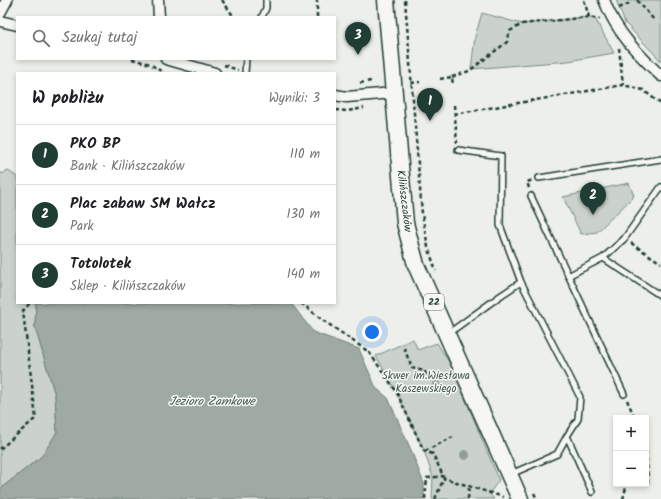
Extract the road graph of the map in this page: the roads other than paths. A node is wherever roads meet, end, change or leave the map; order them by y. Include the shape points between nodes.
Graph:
1 (7, 0) edge
2 (158, 0) edge
3 (266, 0) edge
4 (386, 0) edge
5 (604, 0) edge
6 (0, 13) edge
7 (159, 16) edge
8 (262, 16) edge
9 (0, 21) edge
10 (16, 25) edge
11 (170, 60) edge
12 (246, 60) edge
13 (212, 72) edge
14 (245, 72) edge
15 (661, 76) edge
16 (393, 93) junction
17 (336, 95) edge
18 (458, 150) road end
19 (661, 159) edge
20 (539, 178) road end
21 (661, 187) edge
22 (531, 196) road end
23 (603, 258) junction
24 (568, 276) junction
25 (521, 282) junction
26 (661, 296) edge
27 (448, 334) junction
28 (624, 394) road end
29 (567, 436) junction
30 (516, 472) junction
31 (592, 492) dead end
32 (520, 499) edge

1 - 6 street
2 - 7 street
3 - 8 lane
4 - 16 main road, Kilińszczaków / 22
5 - 15 street via 619,31 633,50
9 - 10 street
11 - 13 street
12 - 14 lane
16 - 17 street via 347,97
16 - 27 main road, Kilińszczaków / 22 via 405,223 416,265
18 - 25 lane via 501,156 500,225
19 - 20 lane
21 - 23 lane via 624,239
22 - 24 lane
23 - 24 lane
23 - 26 lane
24 - 28 lane
25 - 27 lane
25 - 29 lane via 580,397 578,419
27 - 30 main road, Kilińszczaków / 22
29 - 30 lane via 557,454
29 - 31 lane
30 - 32 main road, Kilińszczaków / 22

